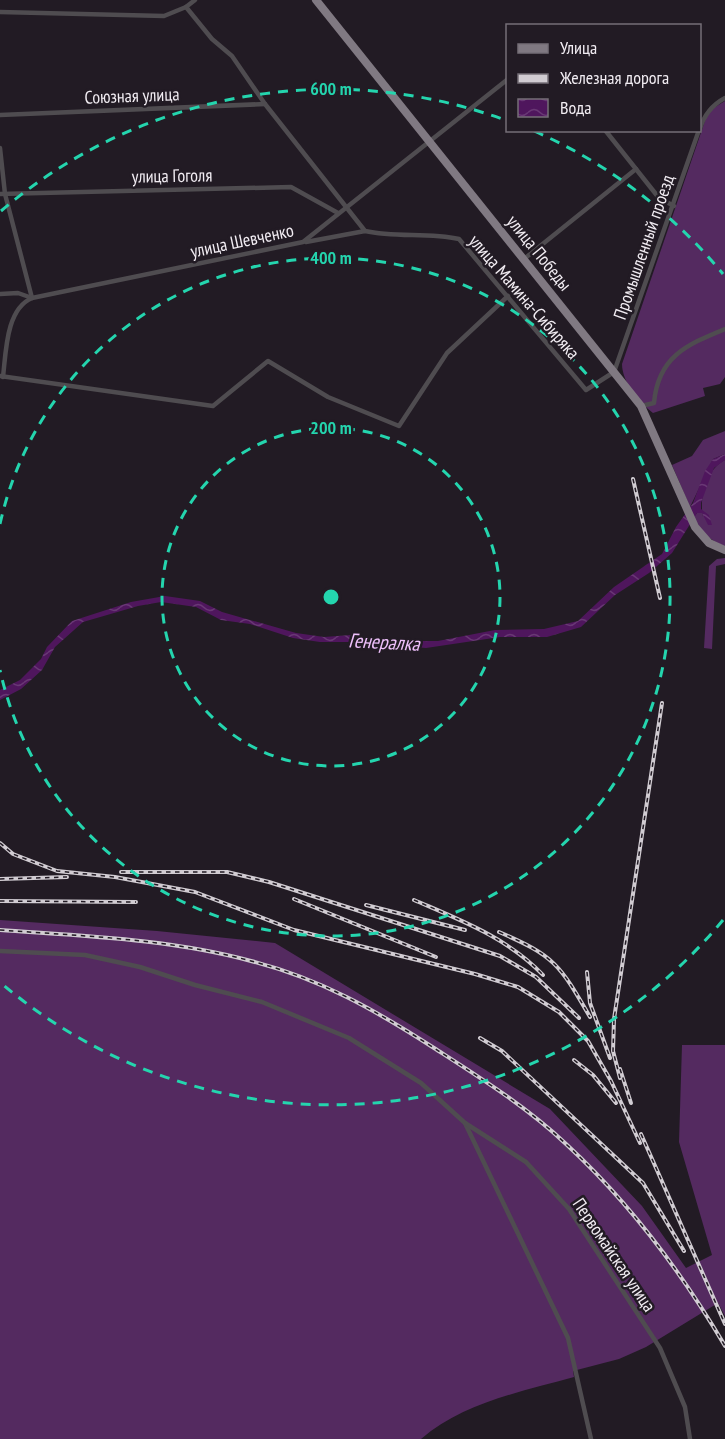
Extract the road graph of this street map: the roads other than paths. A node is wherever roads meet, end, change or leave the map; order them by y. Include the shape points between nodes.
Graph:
1 (195, 0) edge
2 (316, 0) edge
3 (186, 7) junction
4 (0, 12) edge
5 (506, 80) edge
6 (725, 98) edge
7 (265, 104) junction
8 (0, 115) edge
9 (701, 126) edge
10 (607, 132) edge
11 (698, 132) edge
12 (430, 141) junction
13 (0, 148) edge
14 (636, 169) junction
15 (2, 194) edge
16 (674, 206) junction
17 (347, 207) junction
18 (338, 213) junction
19 (365, 231) junction
20 (303, 242) junction
21 (524, 259) junction
22 (0, 294) edge
23 (508, 296) junction
24 (32, 298) junction
25 (725, 329) edge
26 (614, 372) junction
27 (2, 376) edge
28 (641, 406) junction
29 (725, 550) edge
30 (0, 951) edge
31 (465, 1123) junction
32 (591, 1439) edge
33 (690, 1439) edge

1 - 3 street
2 - 12 main road, улица Победы
3 - 4 street via 164,16
3 - 7 street via 232,56
5 - 12 street, улица Шевченко
6 - 9 street, Промышленный проезд via 712,107
7 - 8 street, Союзная улица
7 - 17 street
10 - 14 street
11 - 16 street, Промышленный проезд
12 - 17 street, улица Шевченко
12 - 21 main road, улица Победы
13 - 15 street
14 - 16 street via 659,198
14 - 21 street
15 - 18 street, улица Гоголя via 291,187
15 - 24 street
16 - 26 street, Промышленный проезд
17 - 18 street, улица Шевченко
17 - 19 street
18 - 20 street, улица Шевченко
19 - 20 street, улица Мамина-Сибиряка
19 - 23 street, улица Мамина-Сибиряка via 387,236 437,234 459,239
20 - 24 street, улица Шевченко
21 - 26 main road, улица Победы
22 - 24 street, улица Шевченко
23 - 26 street, улица Мамина-Сибиряка via 586,390
23 - 27 street via 447,354 399,426 328,397 268,361 213,406
24 - 27 street via 23,302 15,314
25 - 28 street via 686,347 664,366 656,384 654,403
26 - 28 main road, улица Победы
28 - 29 main road, улица Победы via 695,527 709,543
30 - 31 street via 85,956 262,1002 349,1038 421,1083
31 - 32 street via 568,1338
31 - 33 street, Первомайская улица via 526,1162 569,1209 660,1348 685,1407

